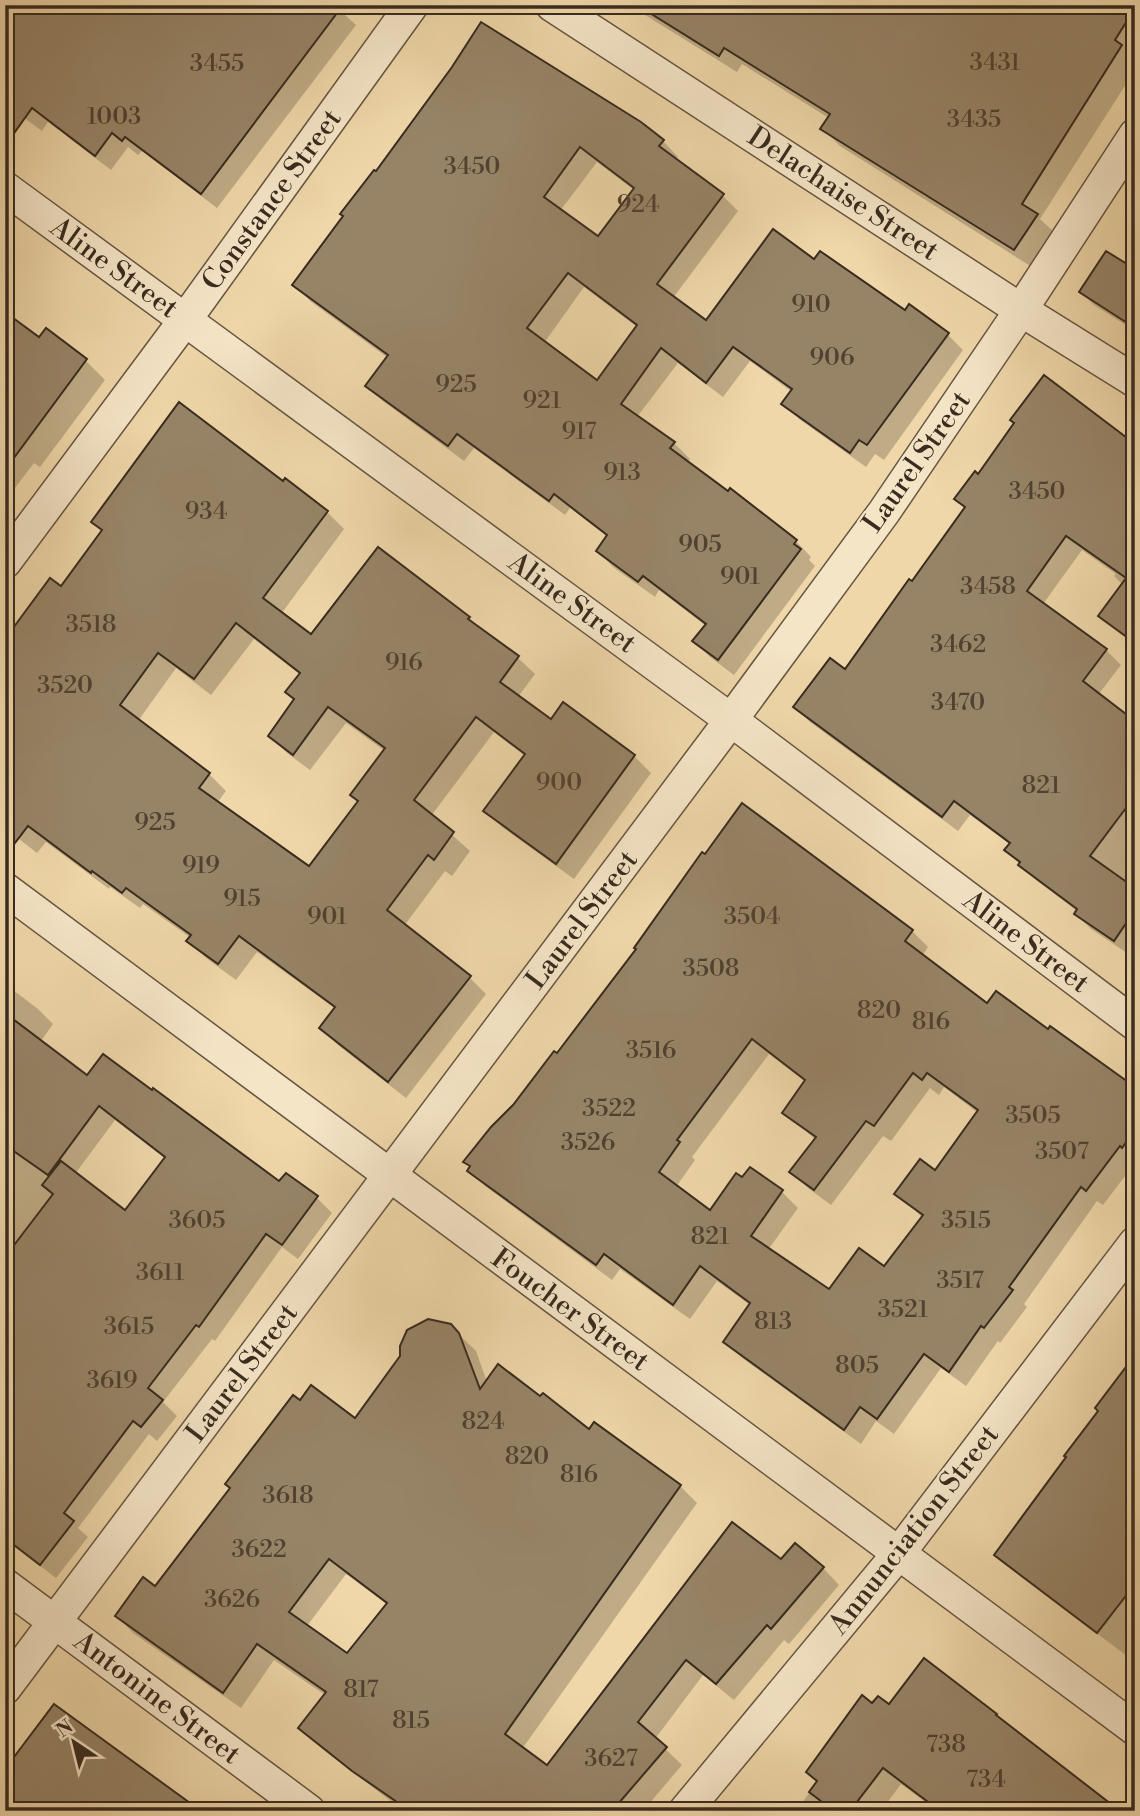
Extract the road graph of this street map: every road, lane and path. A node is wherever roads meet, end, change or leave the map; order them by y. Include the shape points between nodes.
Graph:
1 (412, 5) edge
2 (552, 5) edge
3 (1135, 135) edge
4 (5, 188) edge
5 (1021, 310) junction
6 (185, 320) junction
7 (1135, 381) edge
8 (5, 562) edge
9 (731, 720) junction
10 (5, 889) edge
11 (1135, 1024) edge
12 (390, 1177) junction
13 (1135, 1243) edge
14 (899, 1553) junction
15 (5, 1585) edge
16 (55, 1622) junction
17 (5, 1688) edge
18 (1135, 1730) edge
19 (309, 1811) edge
20 (685, 1811) edge

1 - 6 street, Constance Street
2 - 5 street, Delachaise Street
3 - 5 street, Laurel Street
4 - 6 street, Aline Street
5 - 7 street, Delachaise Street
5 - 9 street, Laurel Street via 884,512
6 - 8 street, Constance Street
6 - 9 street, Aline Street
9 - 11 street, Aline Street
9 - 12 street, Laurel Street
10 - 12 street, Foucher Street
12 - 14 street, Foucher Street
12 - 16 street, Laurel Street
13 - 14 street, Annunciation Street
14 - 18 street, Foucher Street
14 - 20 street, Annunciation Street
15 - 16 street, Antonine Street
16 - 17 street, Laurel Street
16 - 19 street, Antonine Street

